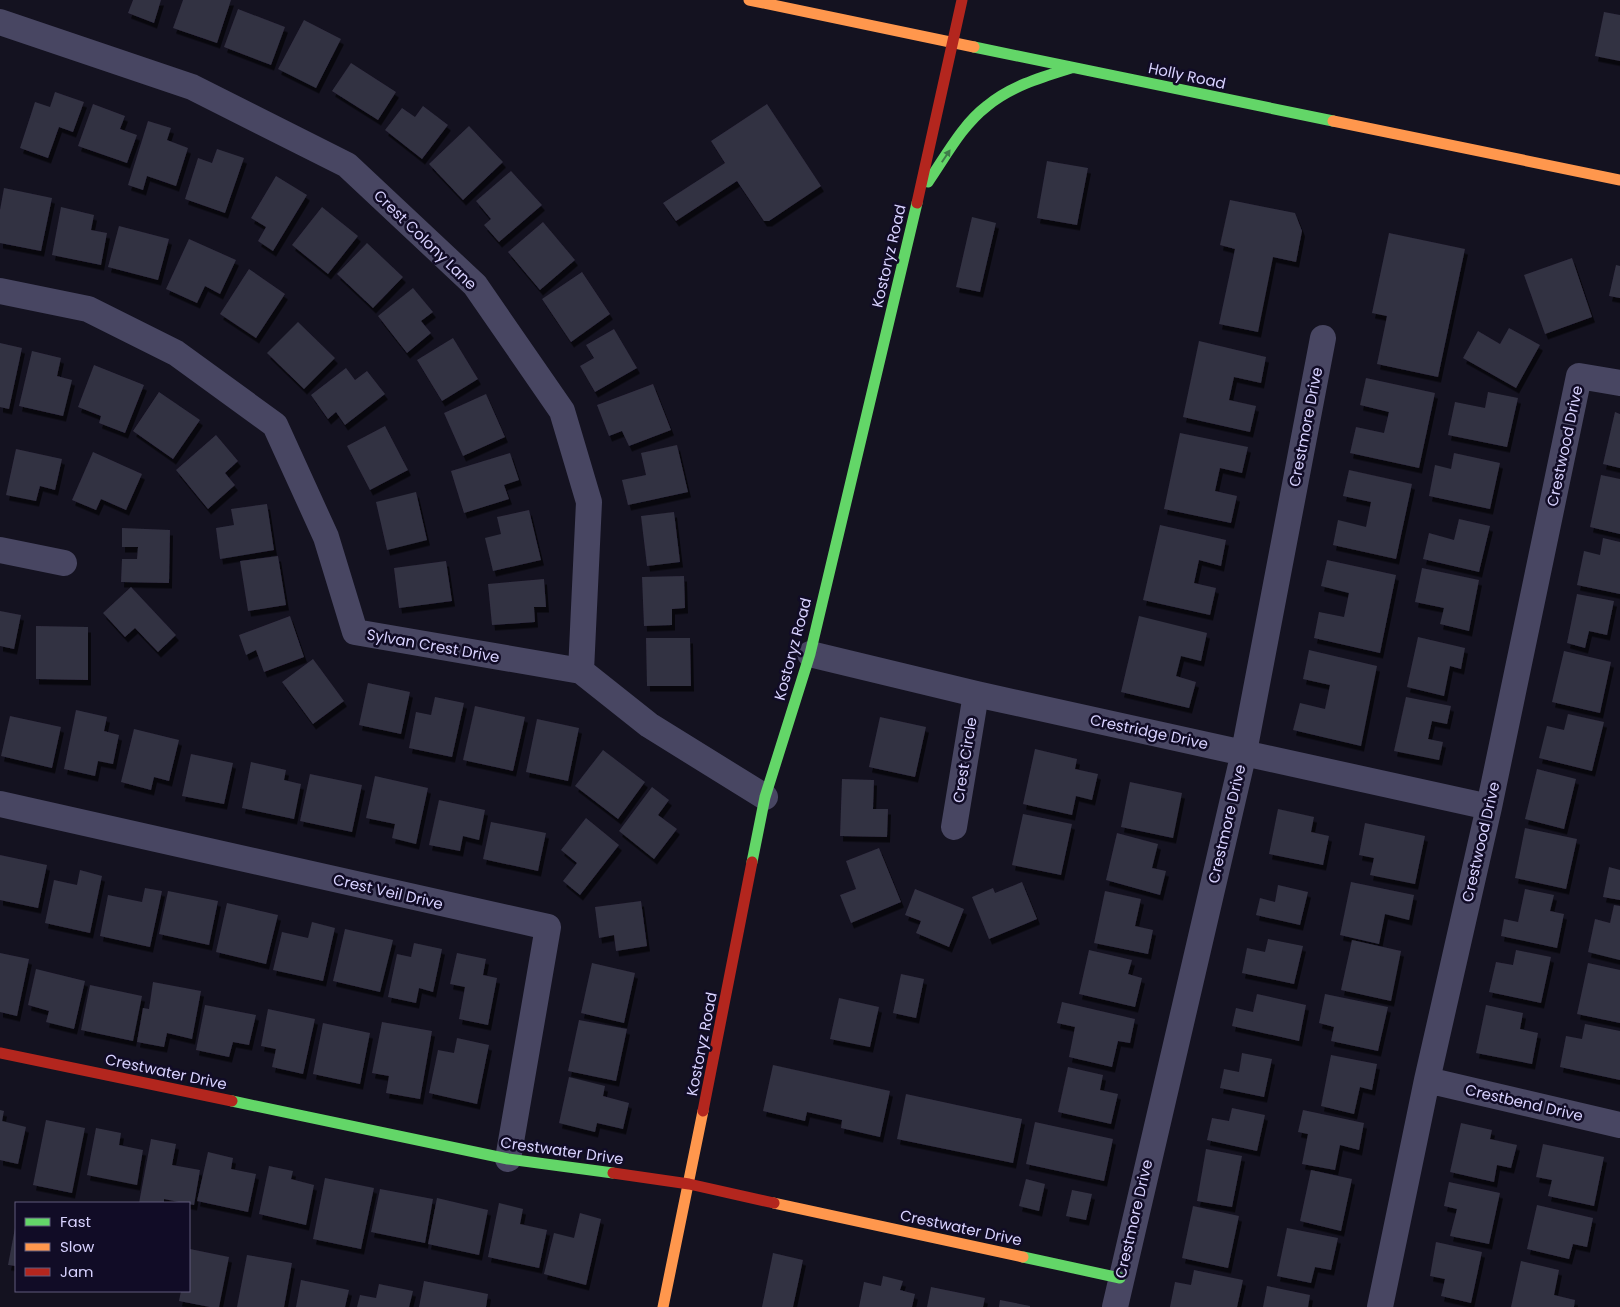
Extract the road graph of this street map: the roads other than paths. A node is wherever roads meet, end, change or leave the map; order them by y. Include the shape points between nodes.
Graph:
1 (749, 0) edge
2 (962, 0) edge
3 (1, 29) edge
4 (952, 42) junction
5 (1074, 67) junction
6 (1620, 180) edge
7 (919, 196) junction
8 (0, 291) edge
9 (1323, 338) dead end
10 (1620, 383) edge
11 (0, 550) edge
12 (64, 563) dead end
13 (810, 654) junction
14 (582, 671) junction
15 (976, 694) junction
16 (1244, 752) junction
17 (765, 797) junction
18 (0, 804) edge
19 (1489, 806) junction
20 (954, 827) dead end
21 (0, 1053) edge
22 (1427, 1080) junction
23 (1620, 1125) edge
24 (508, 1159) junction
25 (690, 1184) junction
26 (1120, 1278) junction
27 (663, 1307) edge
28 (1114, 1307) edge
29 (1380, 1307) edge

1 - 4 main road, Holly Road
2 - 4 main road, Kostoryz Road
3 - 14 street, Crest Colony Lane via 192,87 347,165 474,284 562,411 589,502
4 - 5 main road, Holly Road
4 - 7 main road, Kostoryz Road
5 - 6 main road, Holly Road
7 -> 5 main road via 960,134 983,108 1013,89
7 - 13 main road, Kostoryz Road
8 - 14 street, Sylvan Crest Drive via 88,309 176,353 275,425 326,536 355,632
9 - 16 street, Crestmore Drive
10 - 19 street, Crestwood Drive via 1580,376
11 - 12 street
13 - 15 street, Crestridge Drive
13 - 17 main road, Kostoryz Road
14 - 17 street, Sylvan Crest Drive via 649,724
15 - 16 street, Crestridge Drive
15 - 20 street, Crest Circle
16 - 19 street, Crestridge Drive
16 - 26 street, Crestmore Drive
17 - 25 main road, Kostoryz Road
18 - 24 street, Crest Veil Drive via 548,927
19 - 22 street, Crestwood Drive
21 - 24 main road, Crestwater Drive
22 - 23 street, Crestbend Drive
22 - 29 street, Crestwood Drive
24 - 25 main road, Crestwater Drive
25 - 26 main road, Crestwater Drive
25 - 27 main road, Kostoryz Road
26 - 28 street, Crestmore Drive

